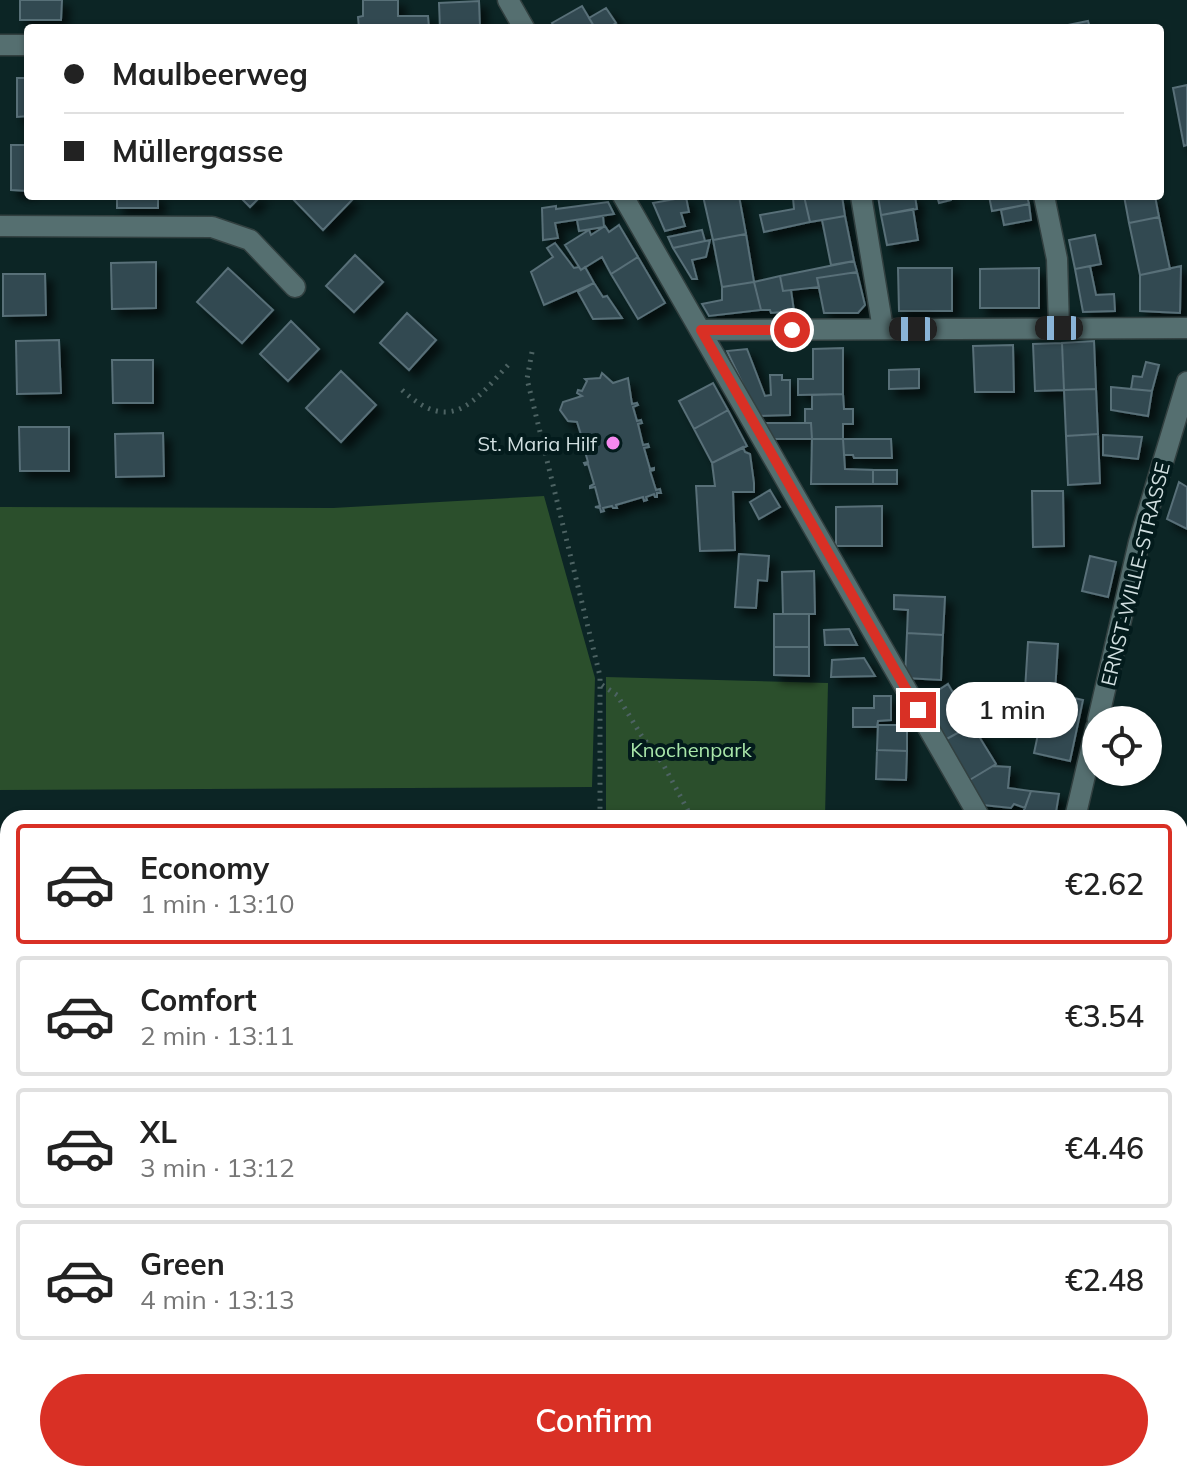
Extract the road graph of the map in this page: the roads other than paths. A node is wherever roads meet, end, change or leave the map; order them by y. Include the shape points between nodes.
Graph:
1 (508, 0) edge
2 (522, 24) edge
3 (0, 45) edge
4 (24, 45) edge
5 (625, 200) edge
6 (862, 200) edge
7 (1045, 200) edge
8 (0, 226) edge
9 (295, 287) dead end
10 (1059, 328) junction
11 (1187, 328) edge
12 (883, 329) junction
13 (701, 330) junction
14 (1187, 382) edge
15 (1101, 706) edge
16 (1082, 786) edge
17 (975, 810) edge
18 (1077, 810) edge

1 - 2 street
3 - 4 street
5 - 13 street
6 - 12 street
7 - 10 street via 1057,259
8 - 9 street via 212,227 250,240
10 - 11 street
10 - 12 street
12 - 13 street
13 - 17 street
14 - 15 street, ERNST-WILLE-STRASSE via 1139,542
16 - 18 street

